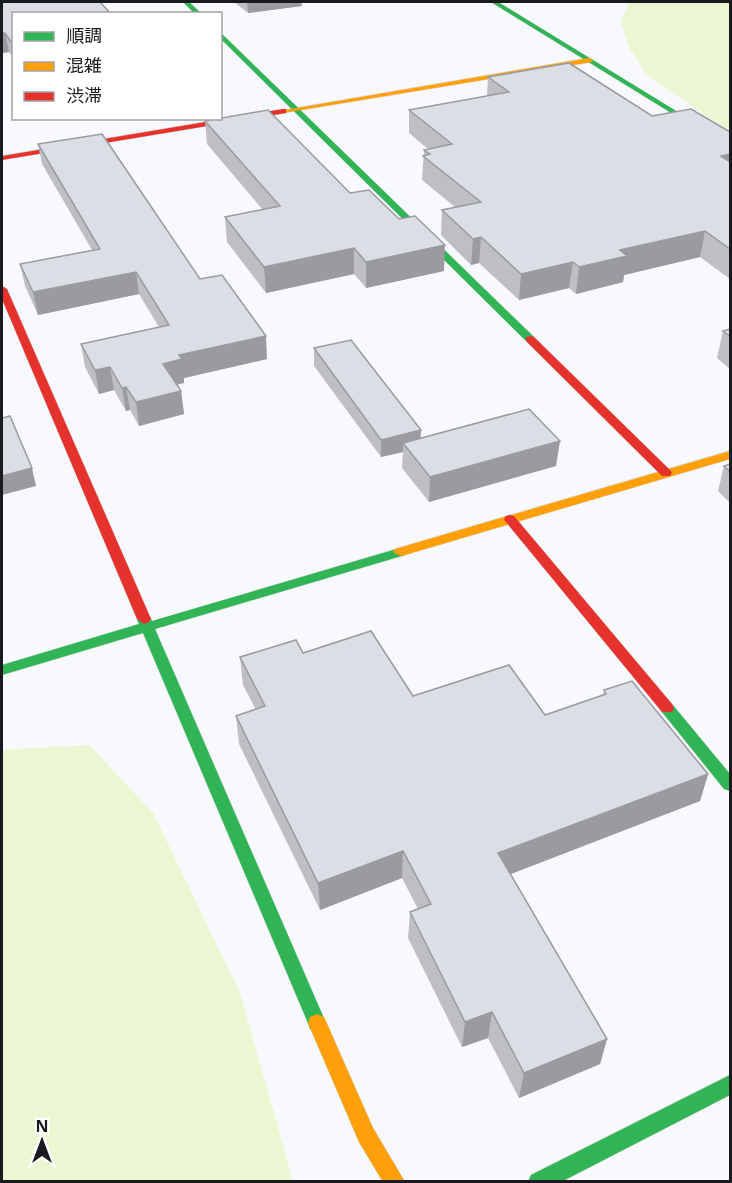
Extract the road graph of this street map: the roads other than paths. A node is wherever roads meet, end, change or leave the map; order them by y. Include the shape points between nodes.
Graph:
1 (494, 2) edge
2 (222, 36) edge
3 (589, 60) junction
4 (298, 109) junction
5 (730, 147) edge
6 (2, 158) edge
7 (2, 289) edge
8 (730, 455) edge
9 (666, 473) junction
10 (510, 519) junction
11 (146, 627) junction
12 (2, 670) edge
13 (730, 784) edge
14 (730, 1085) edge
15 (395, 1182) edge
16 (538, 1182) edge

1 - 3 street
2 - 4 street
3 - 4 street
3 - 5 street
4 - 6 street
4 - 9 street
7 - 11 street
8 - 9 street
9 - 10 street
10 - 11 street
10 - 13 street
11 - 12 street
11 - 15 street via 366,1135
14 - 16 street

